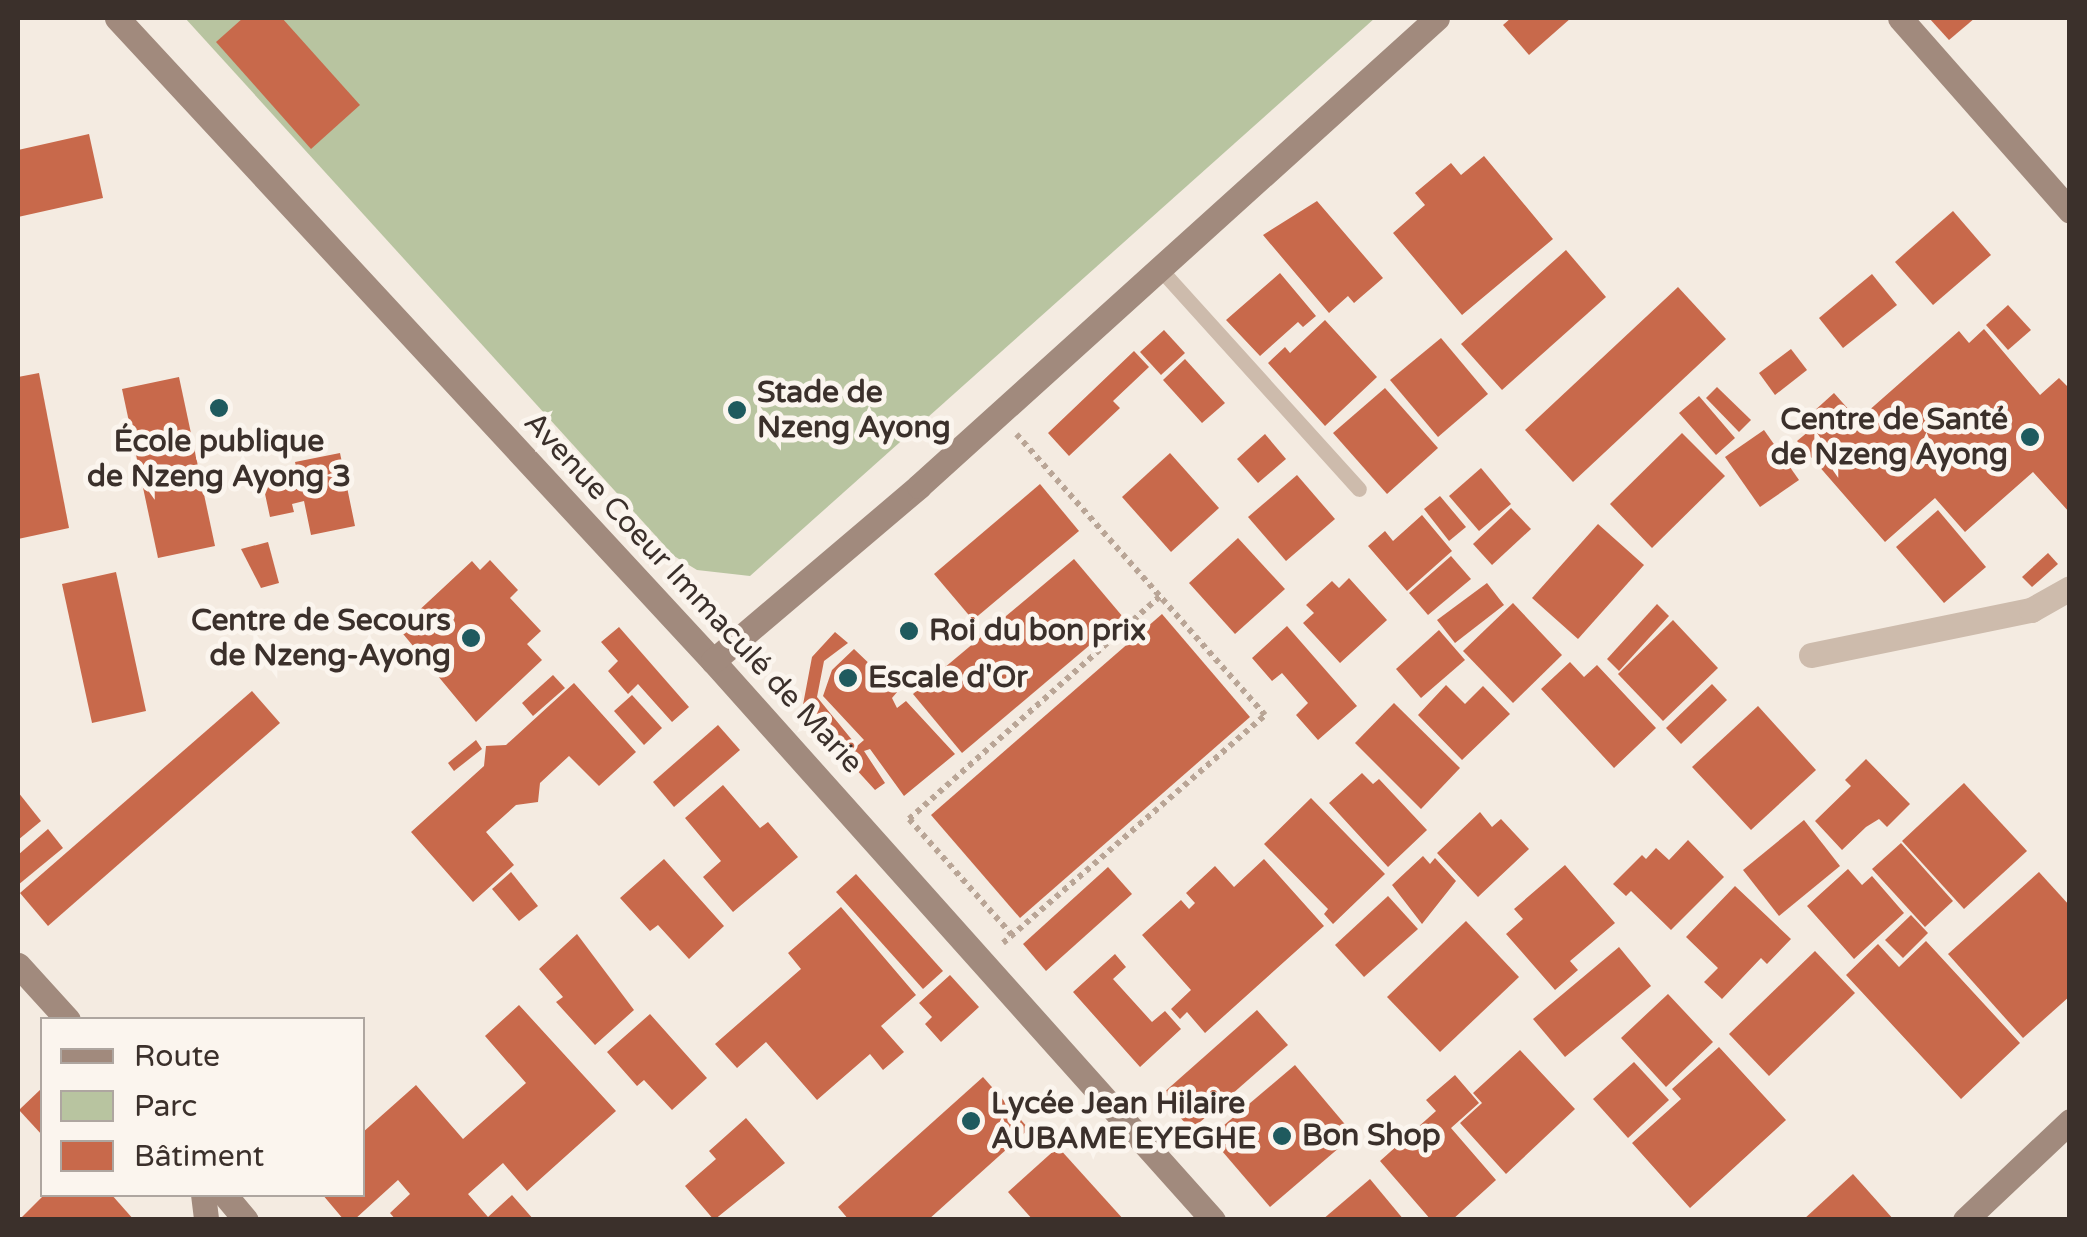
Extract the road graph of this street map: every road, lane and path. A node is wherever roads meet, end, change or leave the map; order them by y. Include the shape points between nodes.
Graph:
1 (117, 18) edge
2 (1437, 18) edge
3 (1900, 18) edge
4 (2070, 211) edge
5 (1161, 270) junction
6 (999, 414) junction
7 (1359, 489) dead end
8 (2070, 588) edge
9 (1160, 596) junction
10 (1811, 655) dead end
11 (713, 661) junction
12 (1012, 935) junction
13 (983, 960) junction
14 (18, 966) edge
15 (65, 1017) edge
16 (2070, 1121) edge
17 (227, 1197) edge
18 (246, 1220) edge
19 (1213, 1220) edge
20 (1965, 1220) edge

1 - 11 main road, Avenue Coeur Immaculé de Marie
2 - 5 main road
3 - 4 main road
5 - 6 main road
5 - 7 lane
6 - 9 path
6 - 11 main road
8 - 10 street via 2031,610
9 - 12 path via 909,819
9 - 12 path via 1265,715
11 - 13 main road, Avenue Coeur Immaculé de Marie
12 - 13 path
13 - 19 main road, Avenue Coeur Immaculé de Marie
14 - 15 main road
16 - 20 main road
17 - 18 main road

